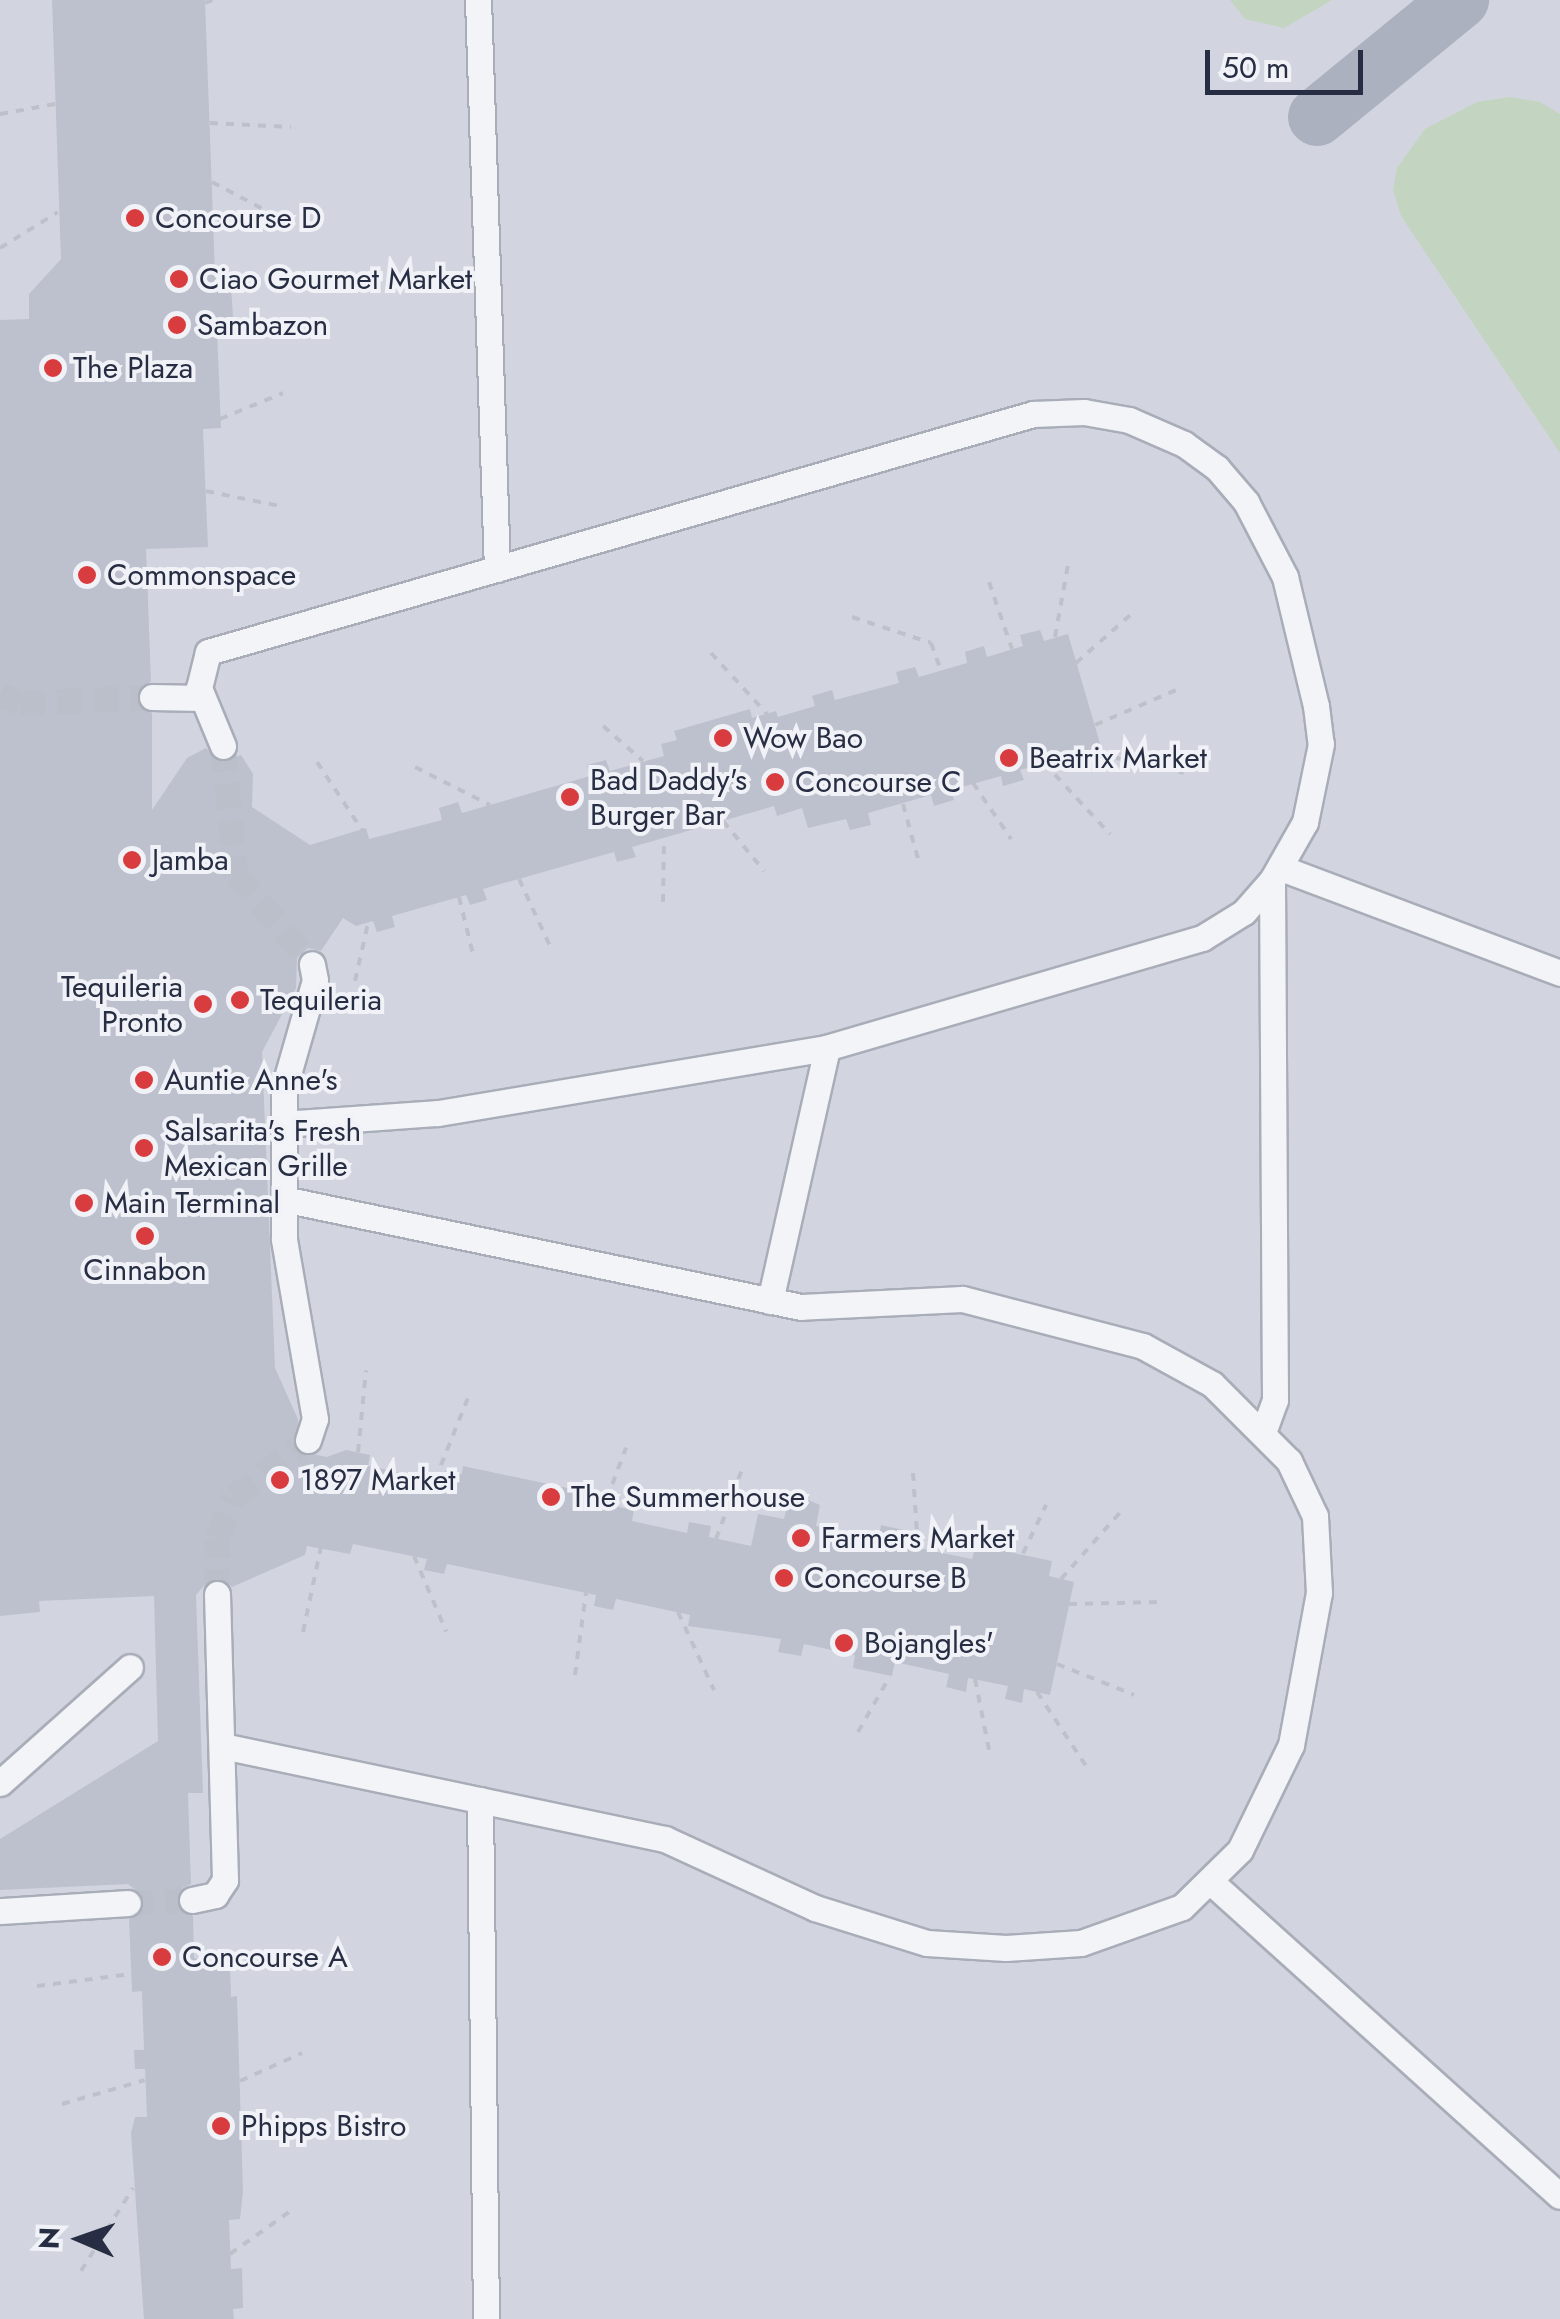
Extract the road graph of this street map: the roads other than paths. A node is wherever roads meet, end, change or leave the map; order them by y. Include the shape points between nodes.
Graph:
1 (478, 0) edge
2 (497, 569) junction
3 (152, 697) tunnel mouth
4 (201, 698) junction
5 (224, 746) tunnel mouth
6 (1277, 874) junction
7 (312, 964) dead end
8 (1560, 973) edge
9 (827, 1048) junction
10 (284, 1124) junction
11 (288, 1200) junction
12 (770, 1300) junction
13 (1264, 1430) junction
14 (308, 1440) dead end
15 (217, 1594) tunnel mouth
16 (130, 1667) dead end
17 (222, 1746) junction
18 (0, 1783) edge
19 (480, 1800) junction
20 (1211, 1882) junction
21 (192, 1900) tunnel mouth
22 (128, 1903) tunnel mouth
23 (0, 1911) edge
24 (1560, 2196) edge
25 (486, 2319) edge

1 - 2 lane
2 - 4 lane via 208,652 199,676
2 - 6 lane via 1033,414 1084,412 1130,420 1217,468 1270,537 1285,577 1320,744 1304,822
3 - 4 lane
4 - 5 lane
6 - 8 lane
6 - 9 lane via 1244,912 1156,957
6 - 13 lane via 1274,1400
7 - 10 lane via 315,980 286,1071
9 - 10 lane via 437,1113
9 - 12 lane
10 - 11 lane
11 - 12 lane
11 - 14 lane via 289,1287 315,1419
12 - 13 lane via 801,1307 962,1299 1102,1331 1197,1374
13 - 20 lane via 1289,1461 1315,1516 1319,1593 1300,1707 1278,1781 1240,1850
15 - 17 lane
16 - 18 lane
17 - 19 lane
17 - 21 lane via 225,1880 214,1895
19 - 20 lane via 665,1839 815,1908 927,1943 1082,1943 1151,1923
19 - 25 lane
20 - 24 lane
22 - 23 lane

